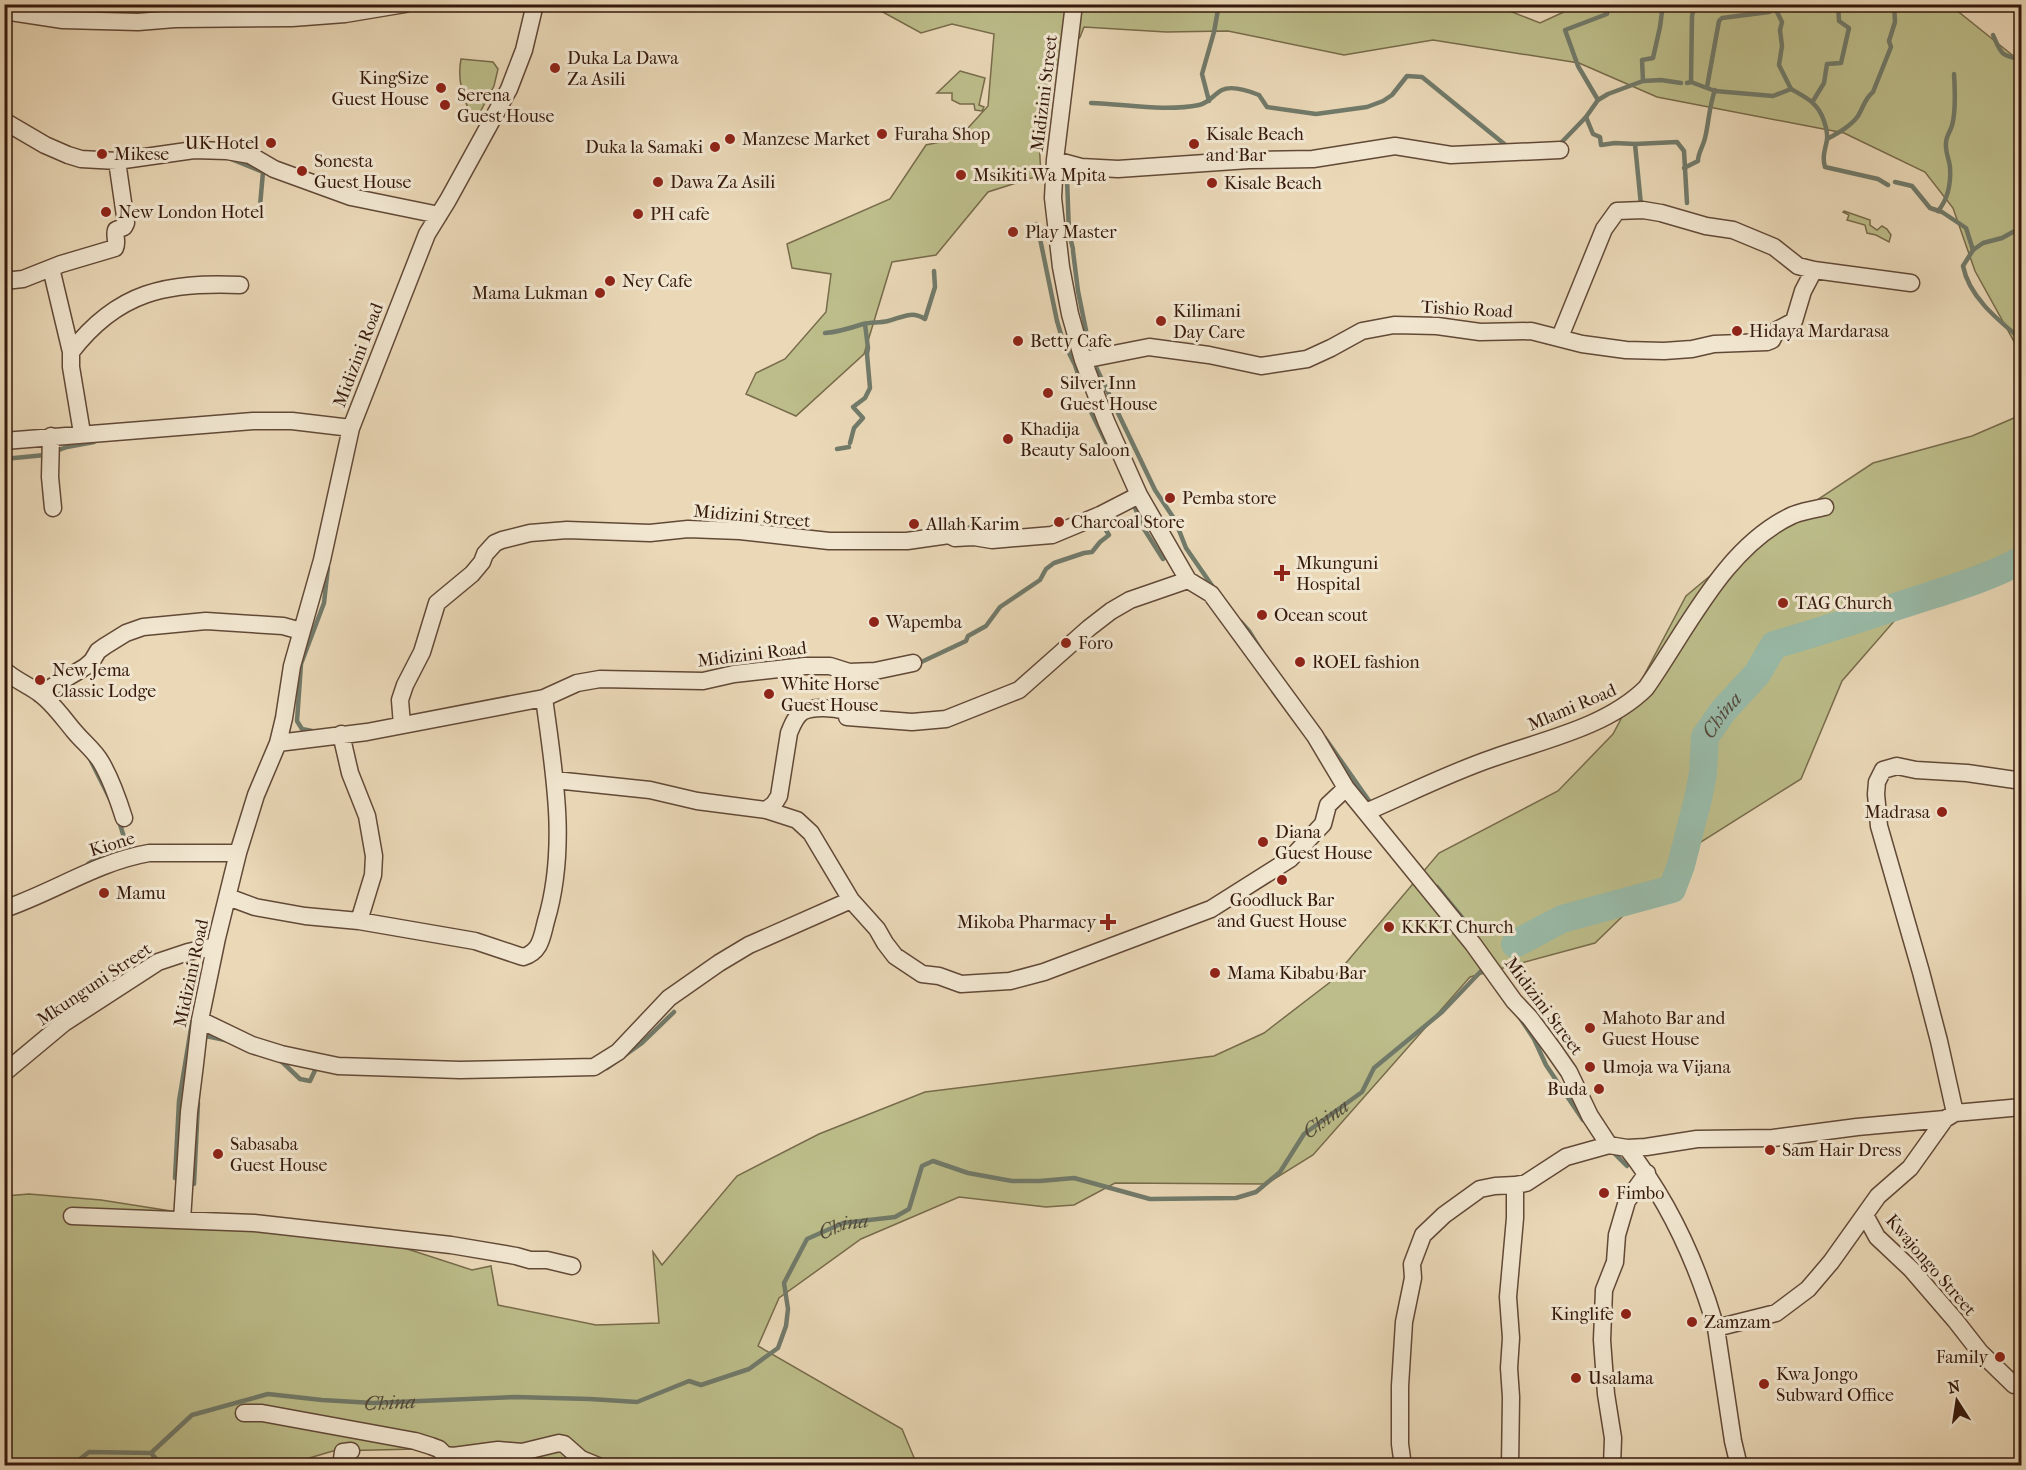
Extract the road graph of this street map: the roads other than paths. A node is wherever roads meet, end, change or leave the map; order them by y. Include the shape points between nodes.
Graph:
1 (405, 4) edge
2 (535, 4) edge
3 (1074, 4) edge
4 (4, 11) edge
5 (4, 121) edge
6 (1560, 150) dead end
7 (1055, 160) junction
8 (117, 161) junction
9 (439, 215) junction
10 (51, 268) junction
11 (1814, 270) junction
12 (4, 281) edge
13 (1911, 284) dead end
14 (240, 285) dead end
15 (1560, 338) junction
16 (71, 352) junction
17 (1083, 360) junction
18 (351, 428) junction
19 (82, 433) junction
20 (51, 436) junction
21 (4, 441) edge
22 (1139, 495) junction
23 (1825, 507) dead end
24 (53, 508) dead end
25 (1188, 580) junction
26 (301, 631) junction
27 (913, 663) dead end
28 (4, 670) edge
29 (40, 694) junction
30 (544, 698) junction
31 (402, 724) junction
32 (341, 734) junction
33 (278, 743) junction
34 (555, 780) junction
35 (2022, 781) edge
36 (1346, 788) junction
37 (766, 810) junction
38 (1366, 812) junction
39 (124, 818) dead end
40 (238, 852) junction
41 (228, 897) junction
42 (851, 900) junction
43 (4, 909) edge
44 (359, 921) junction
45 (215, 946) junction
46 (200, 1020) junction
47 (4, 1073) edge
48 (2022, 1107) edge
49 (1950, 1116) junction
50 (1609, 1144) junction
51 (1627, 1148) junction
52 (1647, 1173) junction
53 (1515, 1185) junction
54 (1865, 1215) junction
55 (72, 1216) dead end
56 (182, 1220) junction
57 (572, 1266) dead end
58 (1716, 1328) junction
59 (2019, 1382) edge
60 (243, 1413) dead end
61 (351, 1451) dead end
62 (341, 1466) edge
63 (598, 1466) edge
64 (1404, 1466) edge
65 (1510, 1466) edge
66 (1612, 1466) edge
67 (1739, 1466) edge

1 - 4 street via 292,18 138,22 63,20
2 - 9 street, Midizini Road via 524,50 509,88
3 - 7 street, Midizini Street
5 - 8 street via 68,155
6 - 7 street via 1451,155 1395,146 1313,159 1118,169 1080,167
7 - 17 street, Midizini Street via 1053,198 1060,267
8 - 9 street via 194,150 240,153 351,197
8 - 10 street via 126,223 116,230 115,248
9 - 18 street, Midizini Road via 412,269
10 - 12 street via 23,279
10 - 16 street
11 - 13 street
11 - 15 street, Tishio Road via 1794,321 1777,330 1767,342 1664,351 1626,350
11 - 15 street via 1798,266 1774,247 1733,230 1643,210 1617,211 1604,229
14 - 16 street via 189,285 133,299 111,312
15 - 17 street, Tishio Road via 1531,331 1480,332 1394,325 1362,331 1307,359 1261,366 1149,347
16 - 19 street
17 - 22 street, Midizini Street
18 - 19 street via 253,421
18 - 26 street, Midizini Road via 322,561
19 - 20 street
20 - 21 street
20 - 24 street
22 - 25 street, Midizini Street
22 - 31 street, Midizini Street via 1052,534 998,540 949,535 907,541 820,541 688,528 650,533 567,530 502,540 485,554 472,574 437,603 422,652 400,700
23 - 38 street, Mlami Road via 1788,518 1736,557 1651,681 1631,703 1613,714 1443,777
25 - 36 street, Midizini Street via 1211,594 1315,736
25 - 37 street via 1130,600 1089,628 1019,690 956,716 912,723 847,717 846,711 836,709 802,712 789,733 779,796
26 - 29 street via 283,626 206,621 143,627 105,646 85,667
26 - 33 street, Midizini Road
27 - 30 street, Midizini Road via 849,672 830,666 805,666 704,681 600,679 577,683
28 - 29 street
29 - 39 street via 101,762
30 - 31 street, Midizini Road
30 - 34 street
31 - 32 street, Midizini Road
32 - 33 street, Midizini Road
32 - 44 street via 350,773 367,816 374,856 373,875
33 - 40 street, Midizini Road
34 - 37 street via 650,790
34 - 44 street via 558,866 538,948 529,955 524,957 475,941
35 - 49 street via 1897,766 1883,770 1877,782 1879,826 1939,1041
36 - 38 street, Midizini Street
36 - 42 street via 1328,805 1323,824 1290,859 1211,909 1010,981 961,984 921,974 895,956
37 - 42 street via 804,825
38 - 50 street, Midizini Street via 1553,1049
40 - 41 street, Midizini Road
40 - 43 street, Kione via 135,855 110,862
41 - 44 street via 255,907
41 - 45 street, Midizini Road
42 - 46 street via 749,945 719,963 669,998 618,1052 594,1067 460,1070 338,1066 252,1045
45 - 46 street, Midizini Road
45 - 47 street, Mkunguni Street via 158,962 64,1023
46 - 56 street, Midizini Road
48 - 49 street
49 - 51 street via 1773,1138 1696,1139
49 - 54 street via 1910,1168 1878,1196
50 - 51 street
50 - 53 street via 1566,1157 1526,1183
51 - 52 street
52 - 58 street via 1686,1246
52 - 66 street via 1627,1201 1617,1235 1615,1262 1603,1298 1602,1340 1613,1438
53 - 64 street via 1480,1189 1423,1235 1412,1264 1404,1322 1400,1386
53 - 65 street via 1508,1297
54 - 58 street via 1808,1289 1776,1313
54 - 59 street, Kwajongo Street via 1877,1237 1924,1282 1975,1346
55 - 56 street
56 - 57 street via 254,1223 451,1245
58 - 67 street
60 - 63 street via 262,1413 415,1442 449,1456 498,1450 522,1452 559,1443
61 - 62 street via 343,1452

